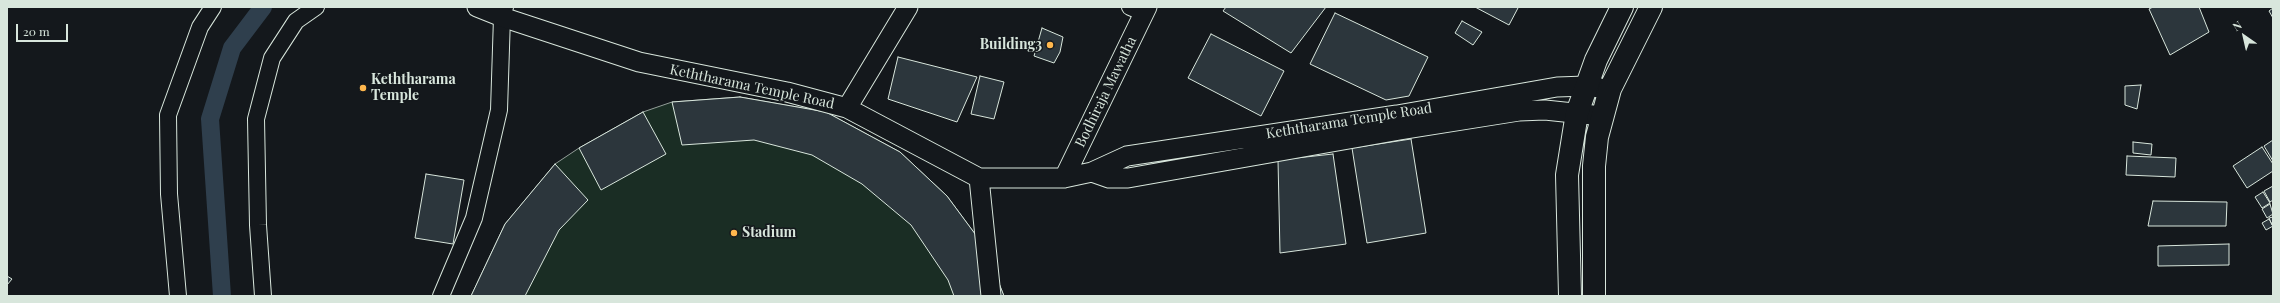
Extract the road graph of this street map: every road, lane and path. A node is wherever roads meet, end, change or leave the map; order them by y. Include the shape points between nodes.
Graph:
1 (213, 7) edge
2 (316, 7) edge
3 (477, 7) edge
4 (908, 7) edge
5 (1622, 7) edge
6 (1651, 7) edge
7 (1140, 9) edge
8 (503, 12) edge
9 (1586, 86) junction
10 (1610, 89) junction
11 (847, 108) junction
12 (1577, 113) junction
13 (1602, 116) junction
14 (1398, 122) junction
15 (1223, 141) junction
16 (1223, 162) junction
17 (1092, 172) junction
18 (979, 178) junction
19 (1064, 178) junction
20 (178, 296) edge
21 (263, 296) edge
22 (441, 296) edge
23 (991, 296) edge
24 (1570, 296) edge
25 (1594, 296) edge

1 - 20 street via 200,27 168,114 169,194
2 - 21 street via 296,21 272,58 256,119 258,225
3 - 8 street, Keththarama Temple Road
4 - 11 street
5 - 9 highway
6 - 10 highway
7 - 19 street, Bodhiraja Mawatha
8 - 11 street, Keththarama Temple Road via 639,62 787,92
8 - 22 street via 499,110 474,218
9 - 10 street, Keththarama Temple Road
9 - 12 highway
9 - 14 street, Keththarama Temple Road via 1557,87
10 - 13 highway
11 - 18 street, Keththarama Temple Road
12 - 13 street, Keththarama Temple Road
12 - 14 street, Keththarama Temple Road via 1519,111
12 - 24 highway via 1567,175
13 - 25 highway via 1594,166
14 - 15 street, Keththarama Temple Road
14 - 16 street, Keththarama Temple Road
15 - 16 street
15 - 17 street, Keththarama Temple Road via 1127,156
16 - 17 street, Keththarama Temple Road via 1128,178 1109,178
17 - 19 street, Keththarama Temple Road
18 - 19 street, Keththarama Temple Road
18 - 23 street

